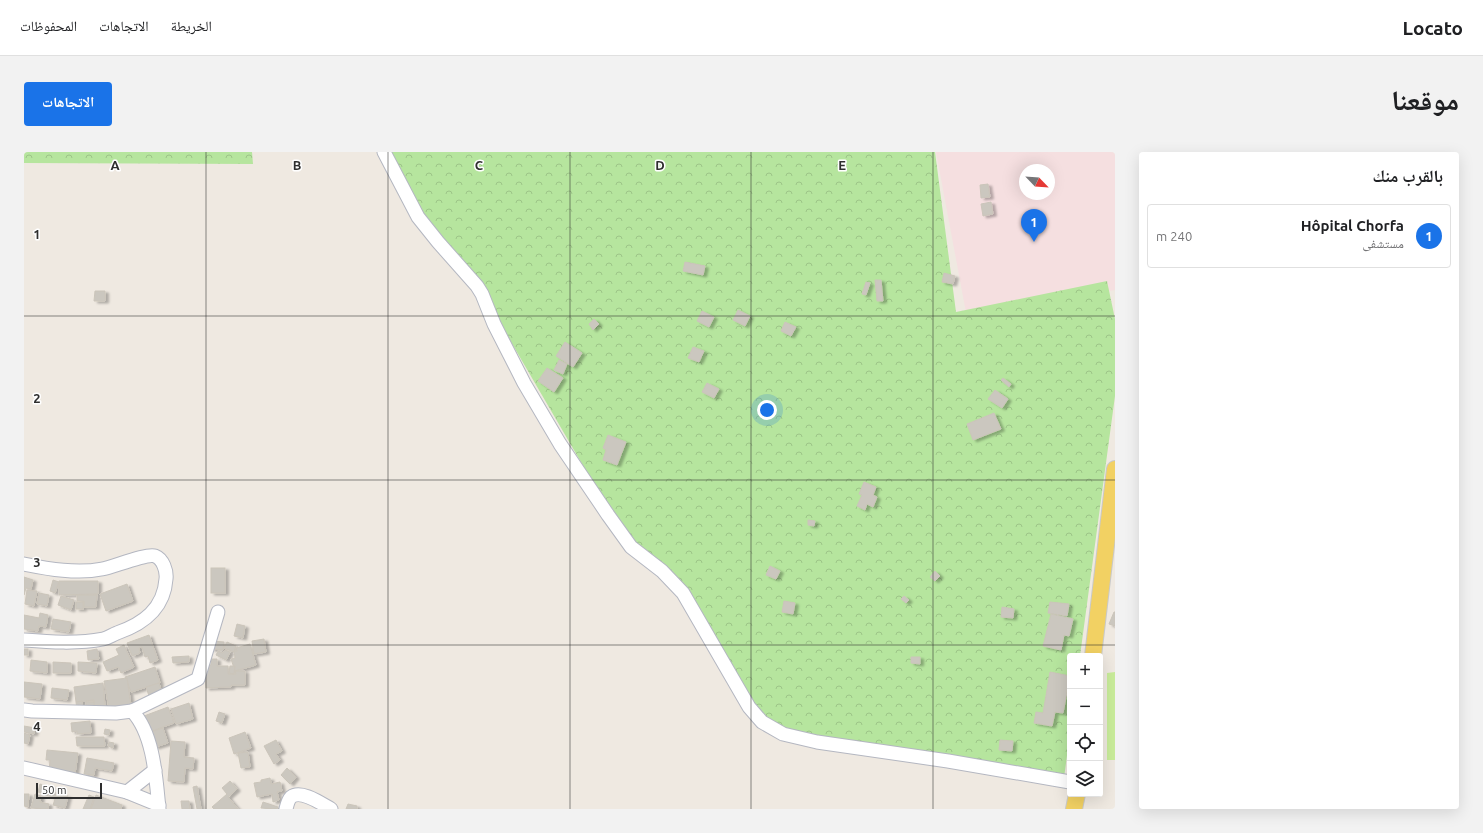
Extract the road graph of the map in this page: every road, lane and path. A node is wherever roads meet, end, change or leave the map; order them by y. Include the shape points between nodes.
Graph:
1 (384, 152) edge
2 (1115, 469) edge
3 (24, 564) edge
4 (218, 612) dead end
5 (24, 640) edge
6 (1093, 653) edge
7 (24, 710) edge
8 (132, 711) junction
9 (24, 768) edge
10 (155, 770) junction
11 (1067, 781) edge
12 (127, 792) junction
13 (1076, 797) edge
14 (159, 807) edge
15 (286, 809) edge
16 (331, 809) edge
17 (1074, 809) edge

1 - 11 street via 418,216 482,294 524,383 564,450 631,547 662,571 683,594 755,714 783,734 817,742
2 - 6 main road
3 - 5 street via 87,571 103,569 149,555 159,558 163,564 166,586 163,597 148,618 131,628 103,638 74,641
4 - 8 street via 198,680
7 - 8 street via 116,713
8 - 10 street via 143,726
9 - 12 street
10 - 12 street
10 - 14 street
12 - 14 street
13 - 17 main road
15 - 16 street via 290,798 296,795 304,795

